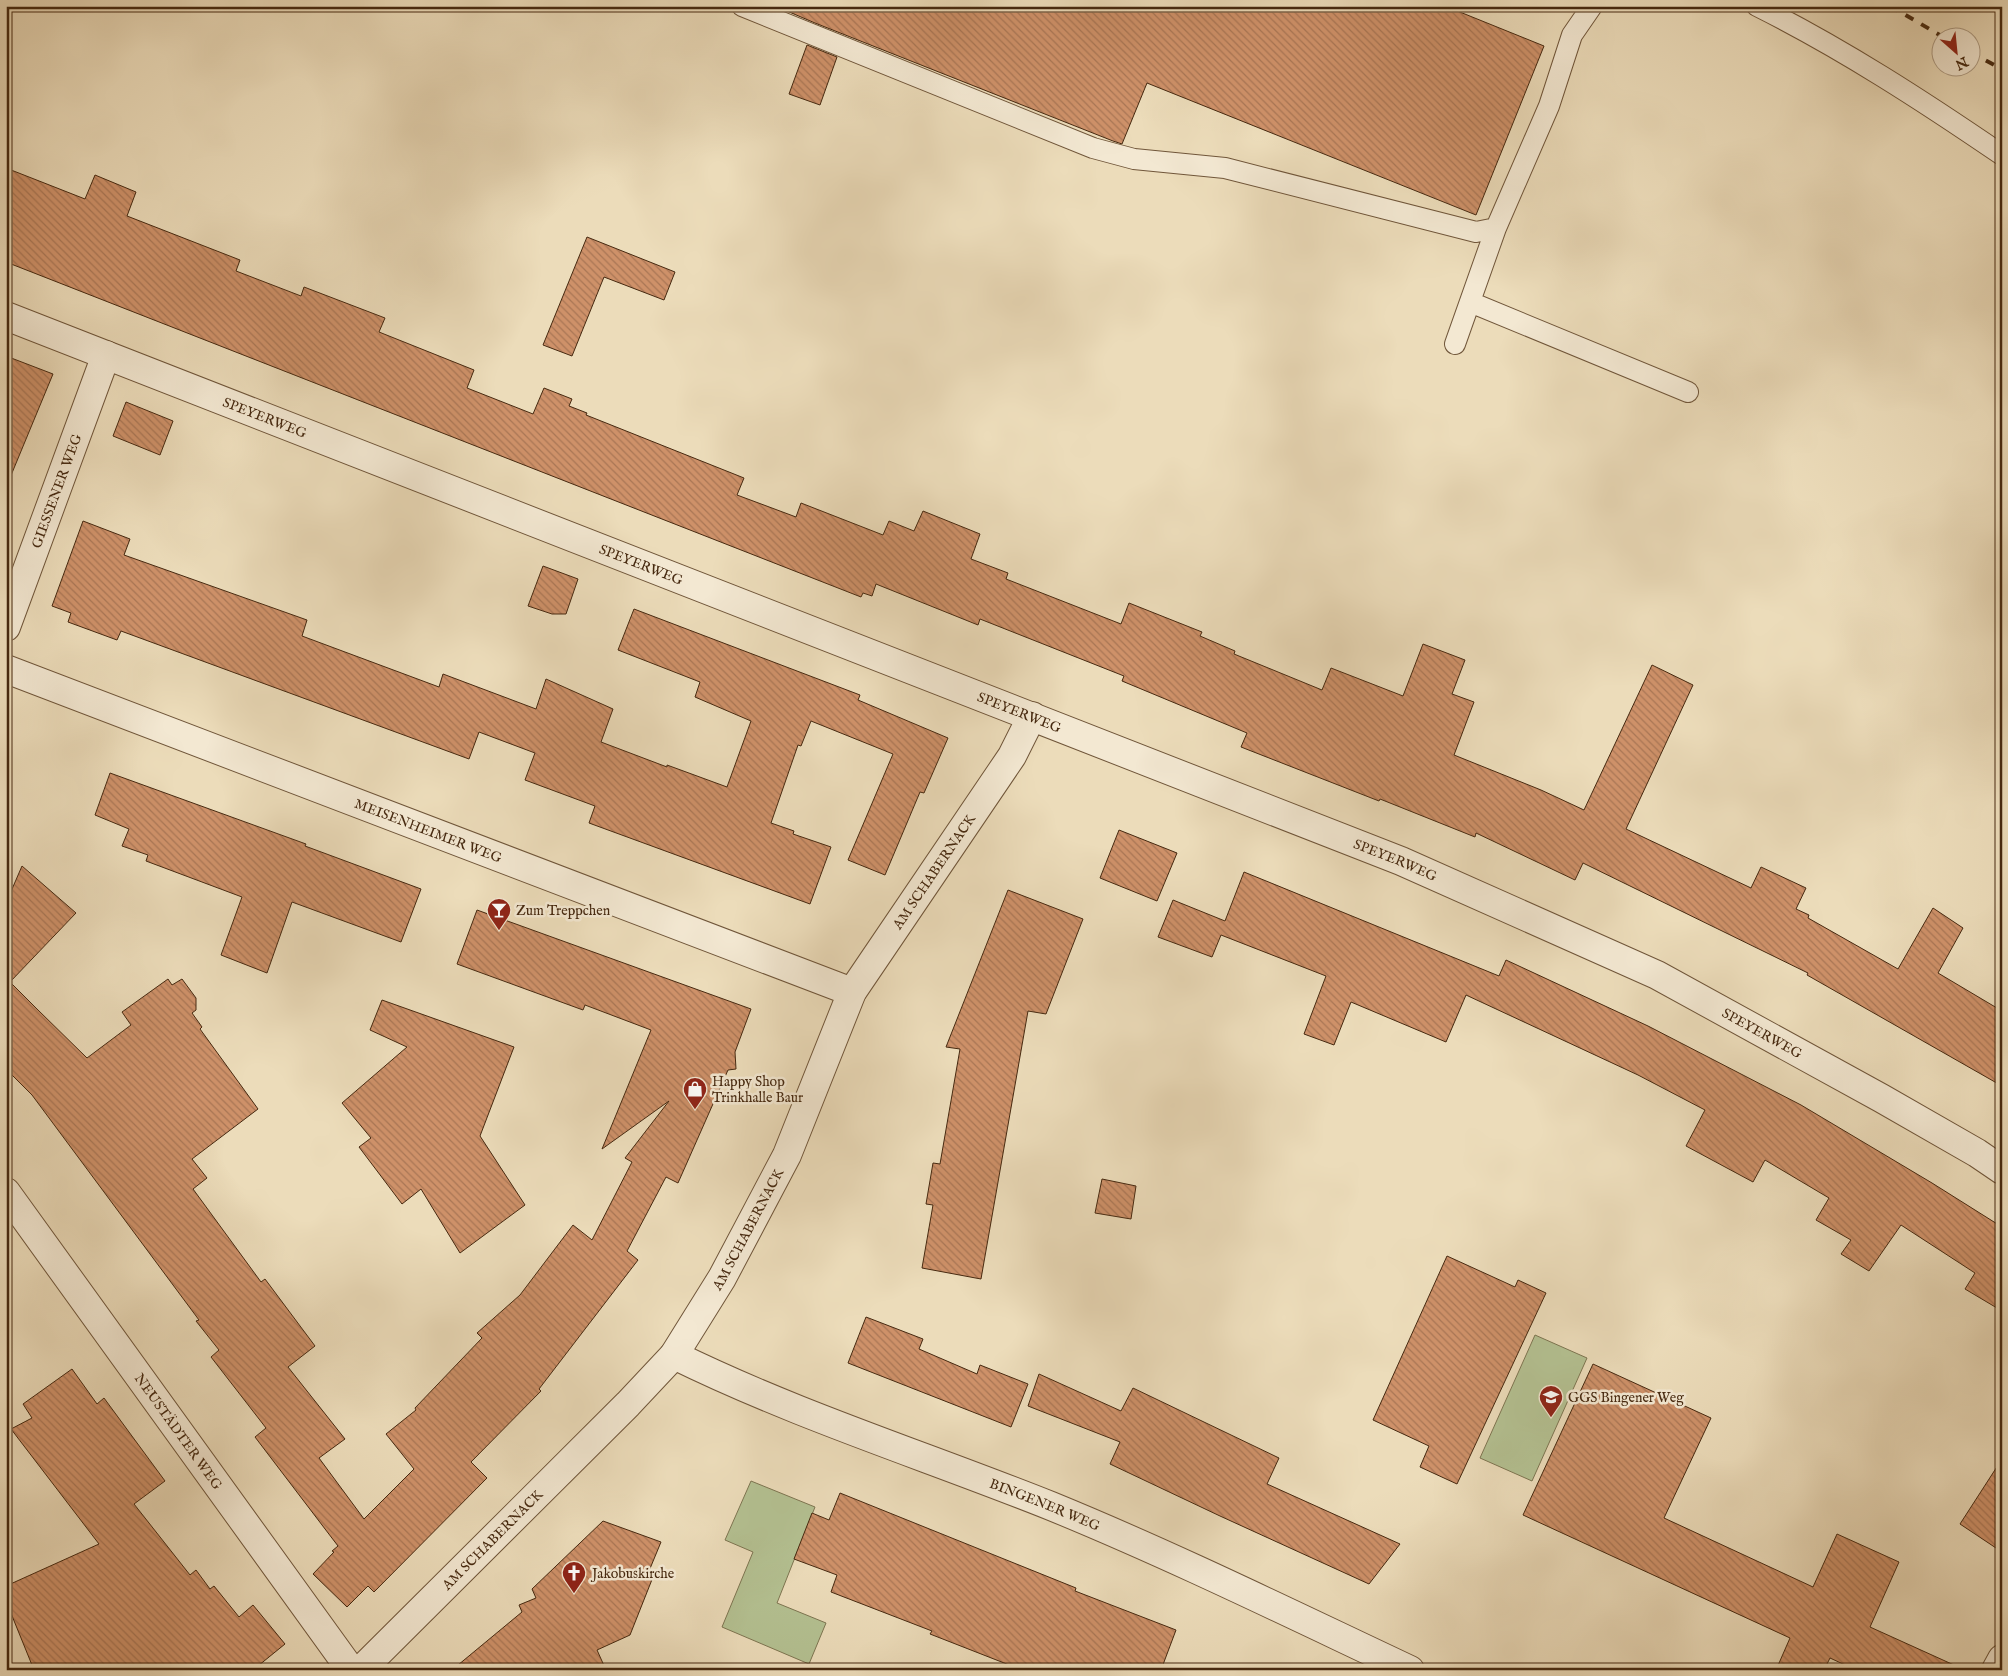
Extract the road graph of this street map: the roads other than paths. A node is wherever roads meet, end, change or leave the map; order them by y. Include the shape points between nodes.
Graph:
1 (742, 6) edge
2 (1592, 6) edge
3 (1757, 6) edge
4 (2002, 155) edge
5 (1496, 228) junction
6 (1470, 302) junction
7 (6, 316) edge
8 (1455, 344) dead end
9 (106, 355) junction
10 (1688, 392) dead end
11 (6, 627) edge
12 (6, 669) edge
13 (1032, 716) junction
14 (852, 992) junction
15 (2002, 1170) edge
16 (6, 1192) edge
17 (674, 1355) junction
18 (2002, 1659) edge
19 (365, 1668) edge
20 (1410, 1670) edge
21 (1996, 1670) edge

1 - 5 lane via 1094,148 1134,159 1225,168 1476,232
2 - 5 lane via 1572,35 1549,106
3 - 4 lane via 1921,100
5 - 6 lane
6 - 8 lane
6 - 10 lane
7 - 9 street, SPEYERWEG
9 - 11 street, GIESSENER WEG
9 - 13 street, SPEYERWEG
12 - 14 street, MEISENHEIMER WEG
13 - 14 street, AM SCHABERNACK via 1012,756
13 - 15 street, SPEYERWEG via 1401,861 1657,975 1881,1098
14 - 17 street, AM SCHABERNACK via 787,1155 722,1278
16 - 19 street, NEUSTÄDTER WEG
17 - 19 street, AM SCHABERNACK
17 - 20 street, BINGENER WEG via 728,1382 1052,1507 1201,1571
18 - 21 street

